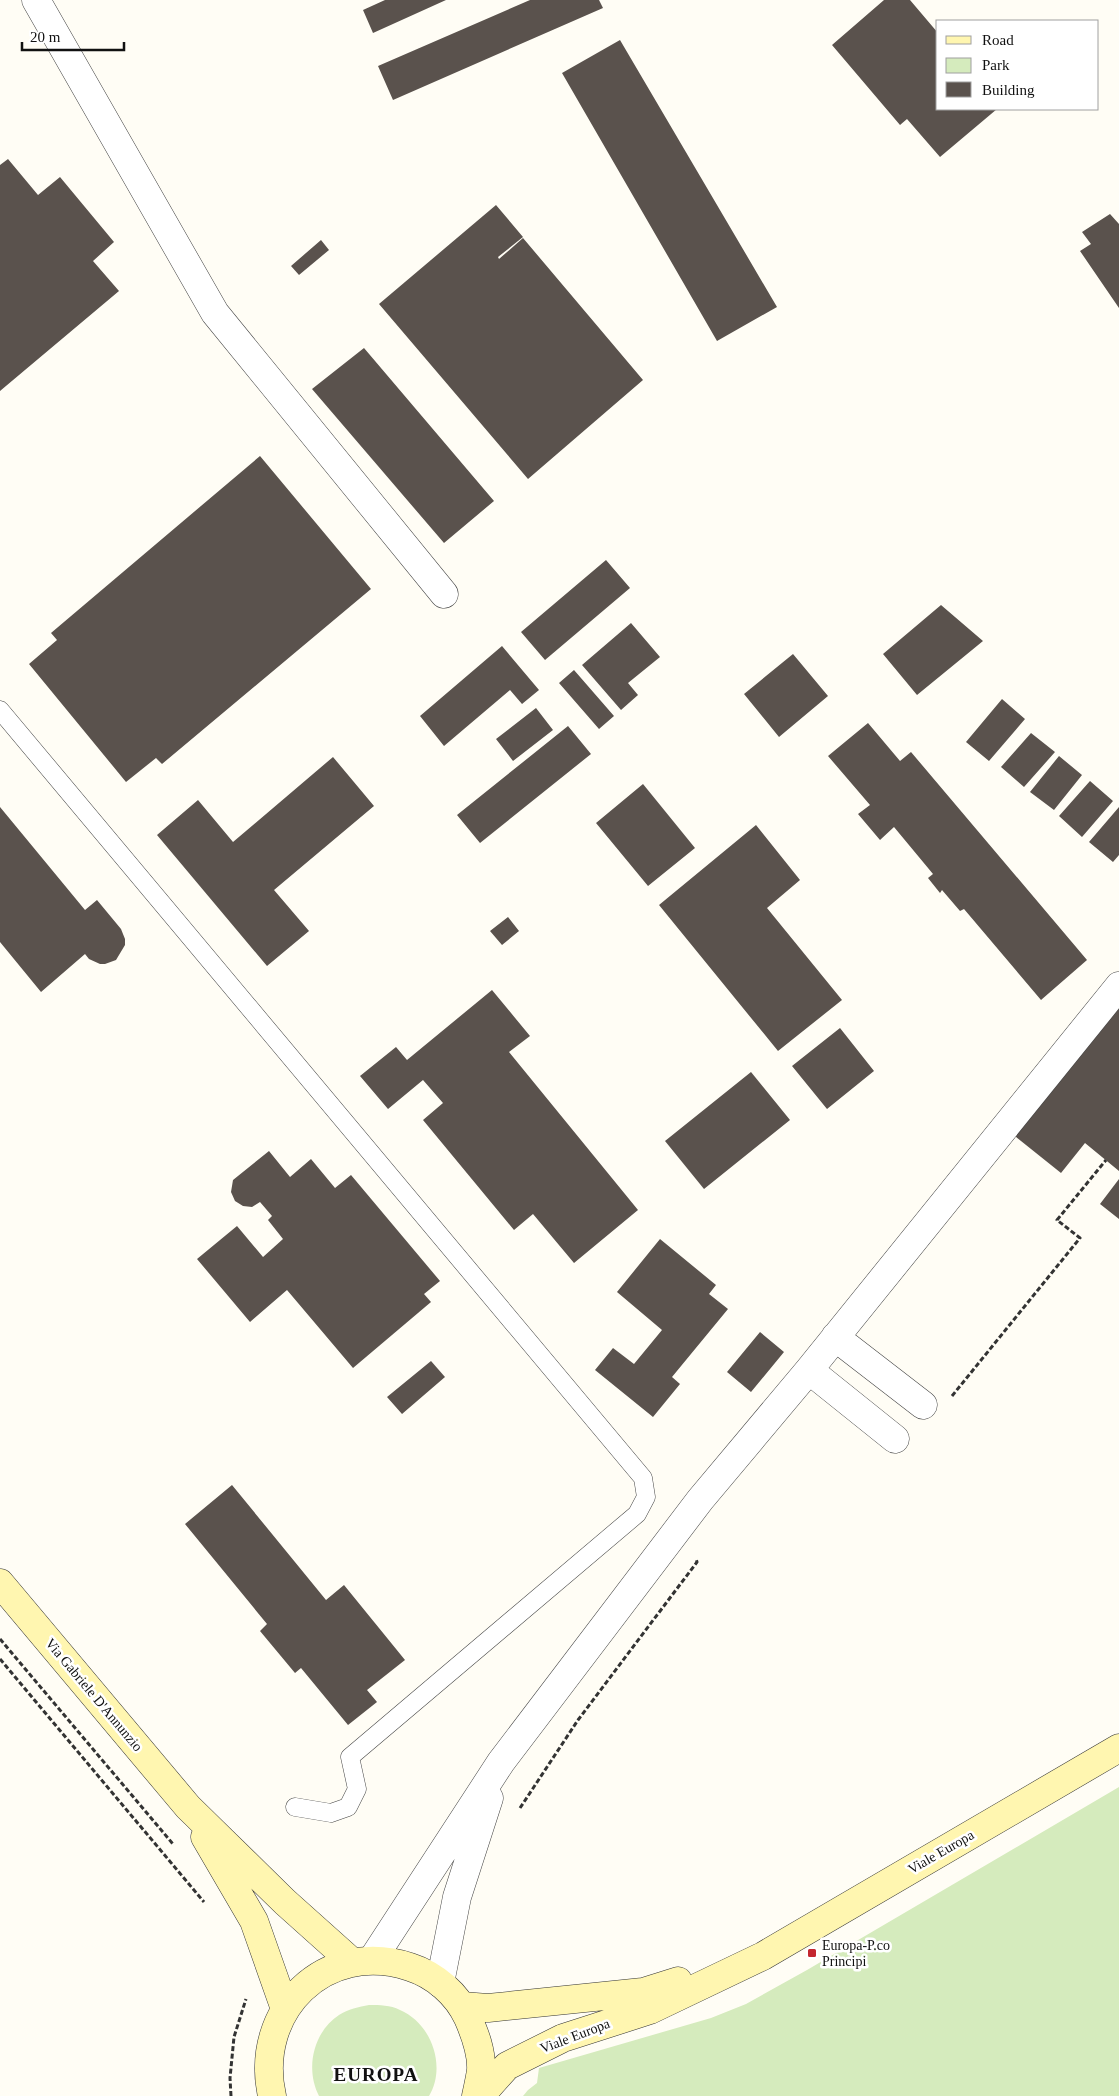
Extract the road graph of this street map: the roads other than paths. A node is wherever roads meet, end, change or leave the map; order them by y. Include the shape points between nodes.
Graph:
1 (36, 0) edge
2 (444, 594) dead end
3 (0, 710) edge
4 (1119, 986) edge
5 (835, 1337) junction
6 (809, 1370) junction
7 (923, 1405) dead end
8 (895, 1438) dead end
9 (0, 1583) edge
10 (1119, 1748) edge
11 (501, 1762) junction
12 (188, 1807) junction
13 (295, 1807) dead end
14 (763, 1956) junction
15 (362, 1961) junction
16 (440, 1983) junction
17 (462, 2006) junction
18 (285, 2009) junction
19 (272, 2096) edge
20 (476, 2096) edge
21 (480, 2096) edge

1 - 2 street via 214,313
3 - 13 lane via 643,1478 646,1497 637,1514 350,1757 357,1789 348,1807 331,1813
4 - 5 street
5 - 6 street
5 - 7 street
6 - 8 street
6 - 11 street via 700,1500
9 - 12 main road, Via Gabriele D'Annunzio
10 - 14 main road, Viale Europa
11 - 15 street
11 - 16 street via 457,1897
12 - 15 main road, Via Gabriele D'Annunzio via 286,1902
12 - 18 main road, Via Gabriele D'Annunzio via 254,1921
14 - 17 main road, Viale Europa via 642,1992 488,2008
14 - 21 main road, Viale Europa via 650,2010 563,2038 507,2066
15 - 16 main road via 396,1962
15 - 18 main road via 326,1972 303,1987
16 - 17 main road
17 - 20 main road via 476,2036 481,2069
18 - 19 main road via 274,2031 268,2055

